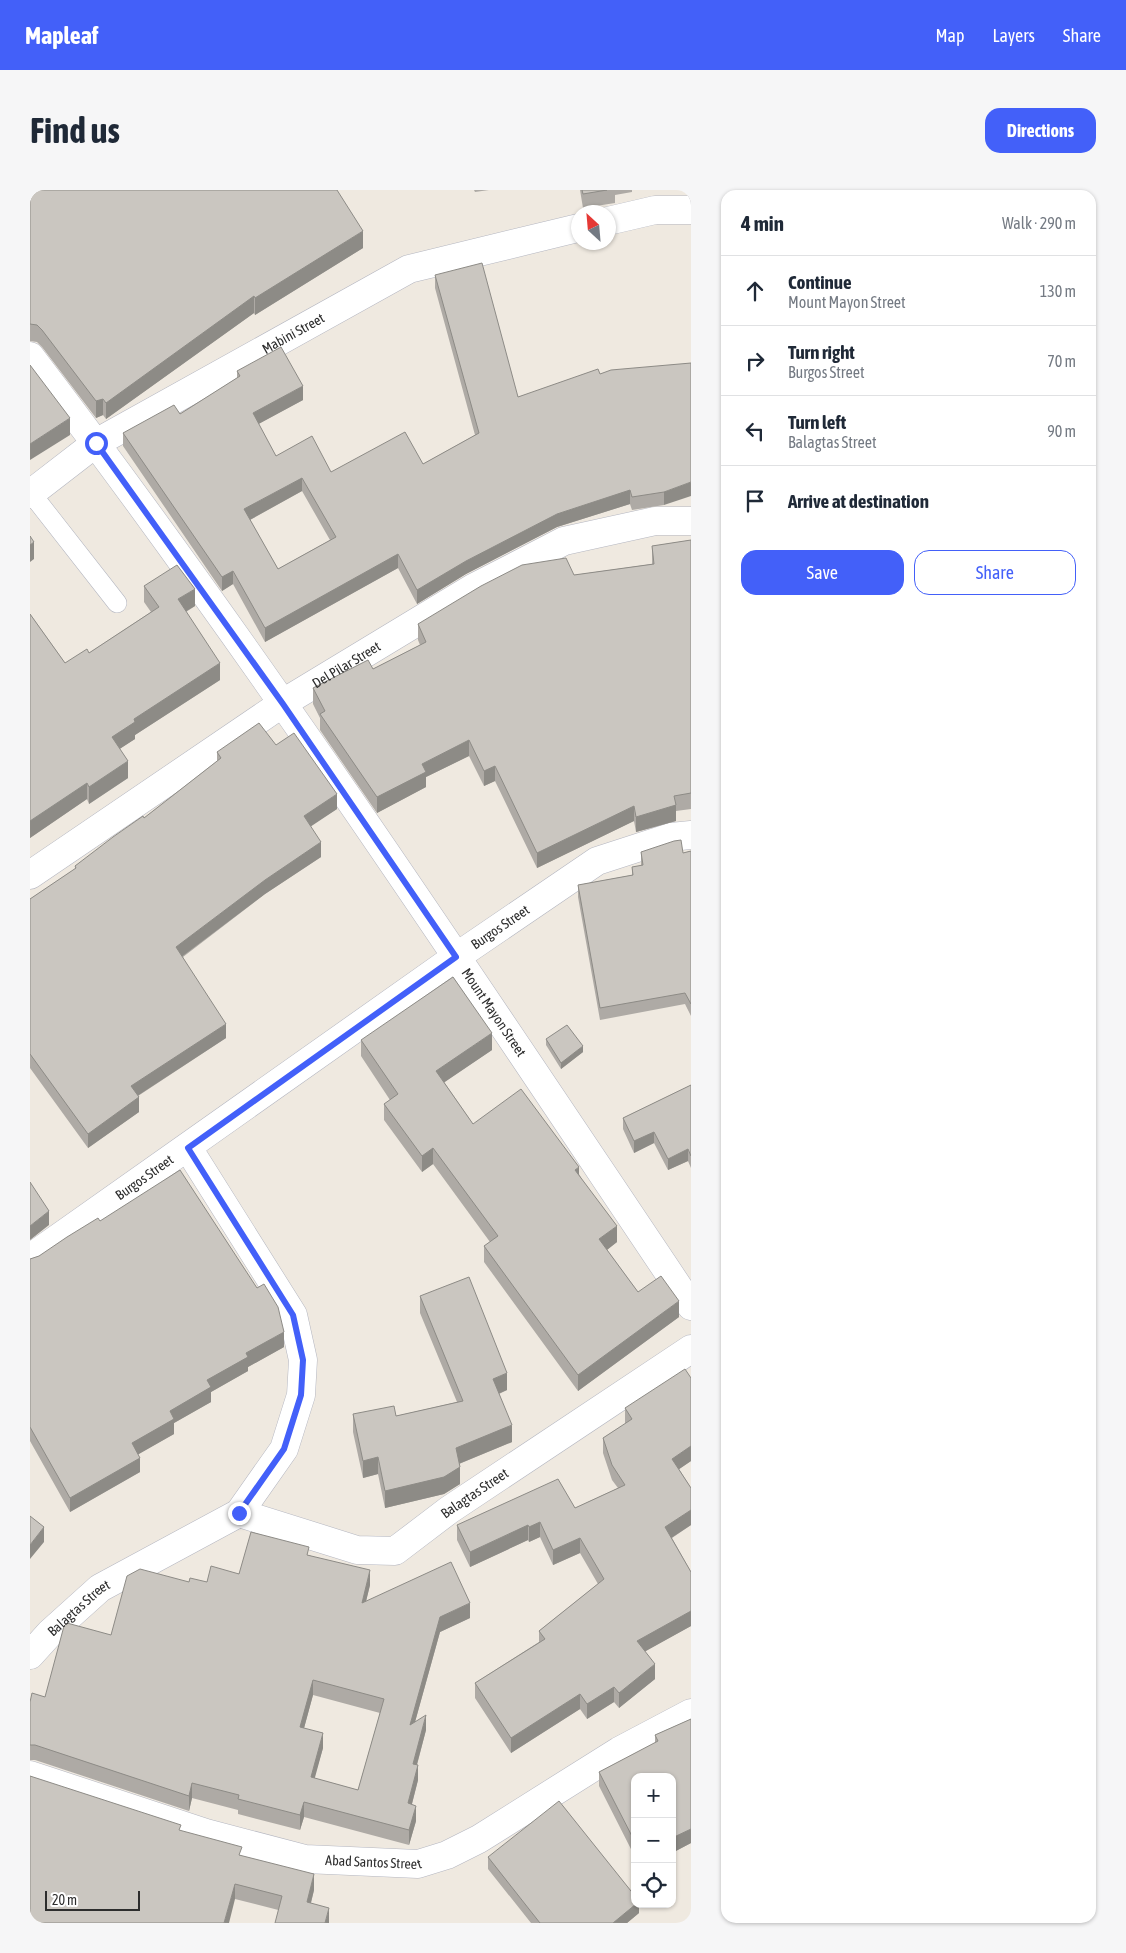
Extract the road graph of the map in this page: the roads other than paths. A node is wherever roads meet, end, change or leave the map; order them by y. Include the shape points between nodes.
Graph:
1 (691, 210) edge
2 (616, 219) edge
3 (571, 230) edge
4 (30, 356) edge
5 (96, 443) junction
6 (30, 493) edge
7 (691, 521) edge
8 (117, 604) dead end
9 (283, 704) junction
10 (691, 835) edge
11 (30, 875) edge
12 (456, 957) junction
13 (188, 1148) junction
14 (30, 1258) edge
15 (691, 1306) edge
16 (691, 1349) edge
17 (239, 1513) junction
18 (30, 1655) edge
19 (691, 1713) edge
20 (30, 1775) edge

1 - 2 street via 655,210
3 - 5 street, Mabini Street via 409,268
4 - 5 street, Mount Mayon Street
5 - 6 street, Mabini Street
5 - 9 street, Mount Mayon Street
6 - 8 lane
7 - 9 street, Del Pilar Street via 655,520 564,541 473,588
9 - 11 street, Del Pilar Street
9 - 12 street, Mount Mayon Street
10 - 12 street, Burgos Street via 671,837 597,861
12 - 13 street, Burgos Street
12 - 15 street, Mount Mayon Street
13 - 14 street, Burgos Street
13 - 17 street, Balagtas Street via 293,1315 303,1360 301,1395 284,1449
16 - 17 street, Balagtas Street via 450,1510 395,1551 357,1550
17 - 18 street, Balagtas Street via 100,1588
19 - 20 street, Abad Santos Street via 619,1751 479,1839 447,1855 418,1864 305,1859 206,1833

